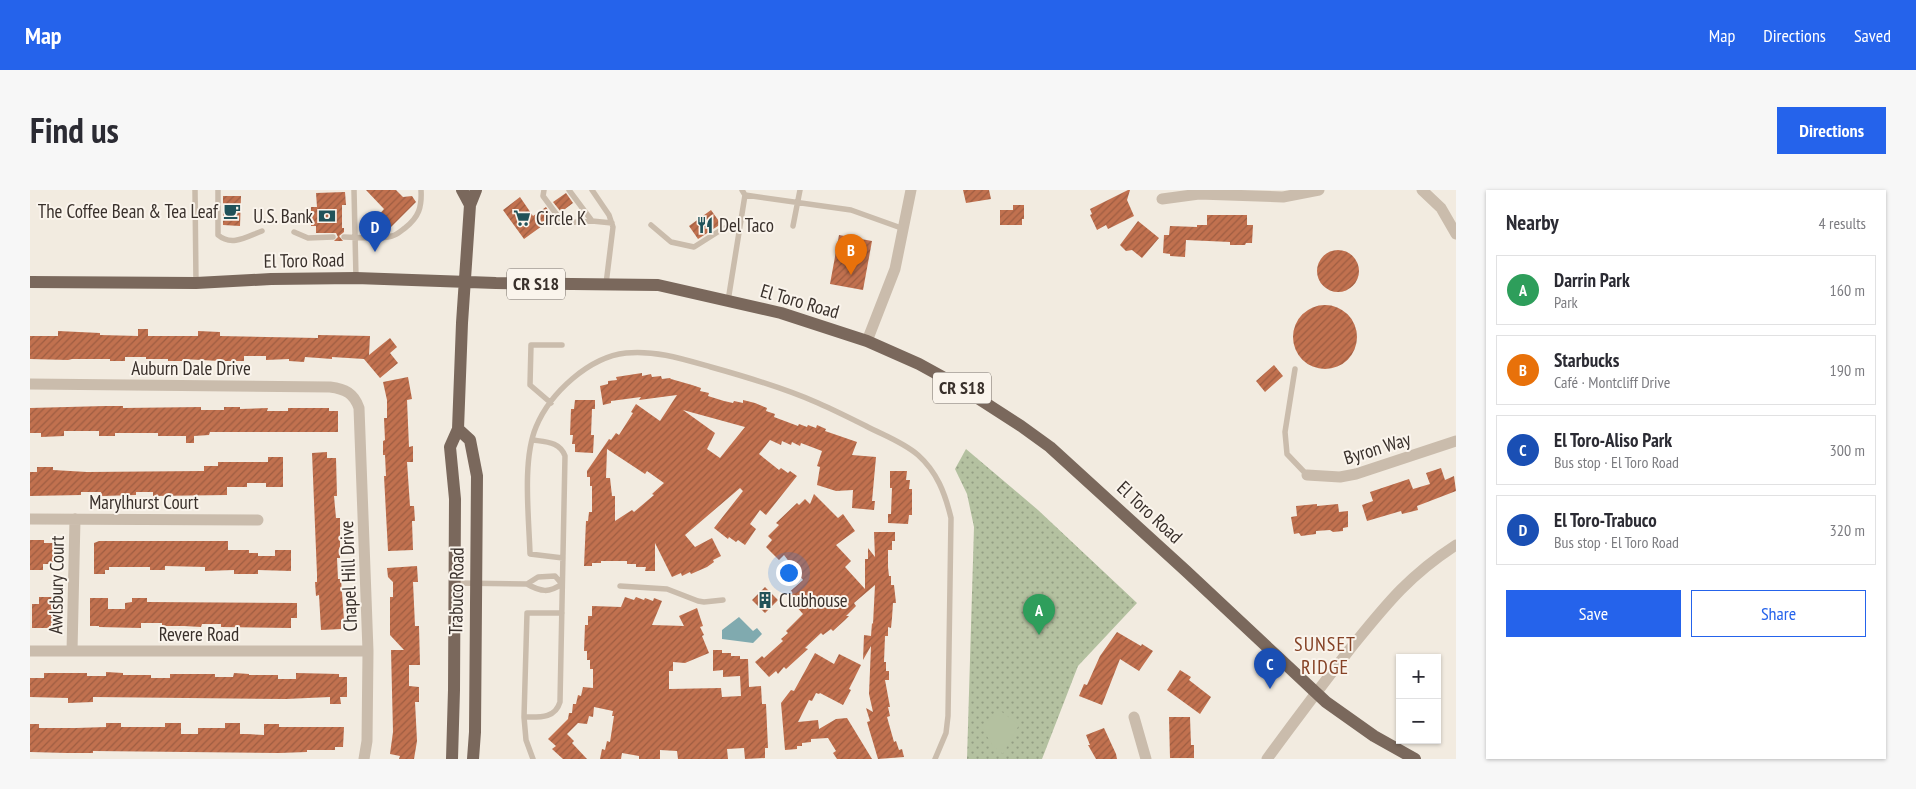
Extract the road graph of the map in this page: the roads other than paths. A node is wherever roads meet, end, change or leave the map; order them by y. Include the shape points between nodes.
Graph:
1 (195, 190) edge
2 (218, 190) edge
3 (354, 190) edge
4 (421, 190) edge
5 (462, 190) edge
6 (476, 190) edge
7 (544, 190) edge
8 (569, 190) edge
9 (592, 190) edge
10 (800, 190) edge
11 (911, 190) edge
12 (1318, 190) edge
13 (1422, 190) edge
14 (744, 192) edge
15 (1162, 199) dead end
16 (798, 202) junction
17 (470, 206) junction
18 (592, 221) junction
19 (612, 224) junction
20 (651, 225) dead end
21 (793, 226) dead end
22 (739, 229) junction
23 (904, 229) junction
24 (262, 232) dead end
25 (294, 232) dead end
26 (1456, 234) edge
27 (344, 237) dead end
28 (355, 237) junction
29 (333, 238) dead end
30 (356, 278) junction
31 (466, 281) junction
32 (30, 282) edge
33 (196, 283) junction
34 (606, 285) junction
35 (728, 301) junction
36 (867, 341) junction
37 (562, 345) dead end
38 (1294, 369) dead end
39 (30, 384) edge
40 (351, 394) joint
41 (550, 402) junction
42 (458, 429) junction
43 (533, 440) junction
44 (1456, 441) edge
45 (1307, 475) joint
46 (30, 519) edge
47 (75, 519) junction
48 (258, 520) dead end
49 (1456, 546) edge
50 (563, 558) junction
51 (455, 583) junction
52 (475, 584) junction
53 (527, 584) junction
54 (562, 584) junction
55 (620, 586) dead end
56 (723, 600) dead end
57 (562, 613) junction
58 (30, 651) edge
59 (72, 651) junction
60 (368, 651) junction
61 (1316, 693) junction
62 (1134, 716) dead end
63 (524, 717) junction
64 (364, 759) edge
65 (452, 759) edge
66 (473, 759) edge
67 (533, 759) edge
68 (935, 759) edge
69 (1146, 759) edge
70 (1267, 759) edge
71 (1415, 759) edge

1 - 33 lane
2 - 24 lane via 218,235 222,239 238,241
3 - 28 lane
4 - 28 lane via 422,204 418,215 398,234
5 - 17 main road, Trabuco Road
6 - 17 main road, Trabuco Road
7 - 18 lane via 543,196 563,224
8 - 18 lane
9 - 19 lane
10 - 16 lane
11 - 23 street
12 - 15 street via 1282,197 1199,194
13 - 26 street via 1440,208
14 - 16 lane
14 - 22 lane
16 - 21 lane
16 - 23 lane via 851,210
17 - 31 main road, Trabuco Road
18 - 19 lane
19 - 34 lane
20 - 22 lane via 672,242 694,247 724,228
22 - 35 lane
23 - 36 street via 894,269
25 - 29 lane via 308,238
27 - 28 lane
28 - 30 lane
30 - 31 main road, El Toro Road / CR S18
30 - 33 main road, El Toro Road / CR S18
31 - 34 main road, El Toro Road / CR S18
31 - 42 main road, Trabuco Road
32 - 33 main road, El Toro Road / CR S18
34 - 35 main road, El Toro Road / CR S18 via 658,285
35 - 36 main road, El Toro Road / CR S18 via 781,313
36 - 61 main road, El Toro Road / CR S18 via 959,386 1050,447
37 - 41 lane via 531,345 530,385
38 - 45 lane via 1285,432 1287,454
39 - 40 street, Auburn Dale Drive via 330,387 342,388
40 - 60 street, Chapel Hill Drive via 359,408
41 - 43 lane via 536,427
41 - 68 lane via 568,382 593,363 624,353 652,353 751,378 818,402 917,454 939,481 951,518 948,716 946,732
42 - 51 main road, Trabuco Road via 450,447 455,499
42 - 52 main road, Trabuco Road via 470,440 477,476
43 - 50 lane via 556,444 565,456
43 - 50 lane via 528,461 530,554
44 - 45 street, Byron Way via 1356,474 1340,477
46 - 47 street, Marylhurst Court
47 - 48 street, Marylhurst Court
47 - 59 street, Awlsbury Court
49 - 61 street via 1429,563 1401,588
50 - 54 lane
51 - 52 lane
51 - 65 main road, Trabuco Road
52 - 53 lane
52 - 66 main road, Trabuco Road
53 - 54 lane via 537,590 552,591
53 - 54 lane via 538,577 555,576
54 - 57 lane
55 - 56 lane via 667,589 704,602
57 - 63 lane via 558,708 545,717
57 - 63 lane via 527,613
58 - 59 street, Revere Road
59 - 60 street, Revere Road
60 - 64 street, Chapel Hill Drive
61 - 70 street
61 - 71 main road, El Toro Road / CR S18 via 1374,736
62 - 69 street
63 - 67 lane via 526,740

